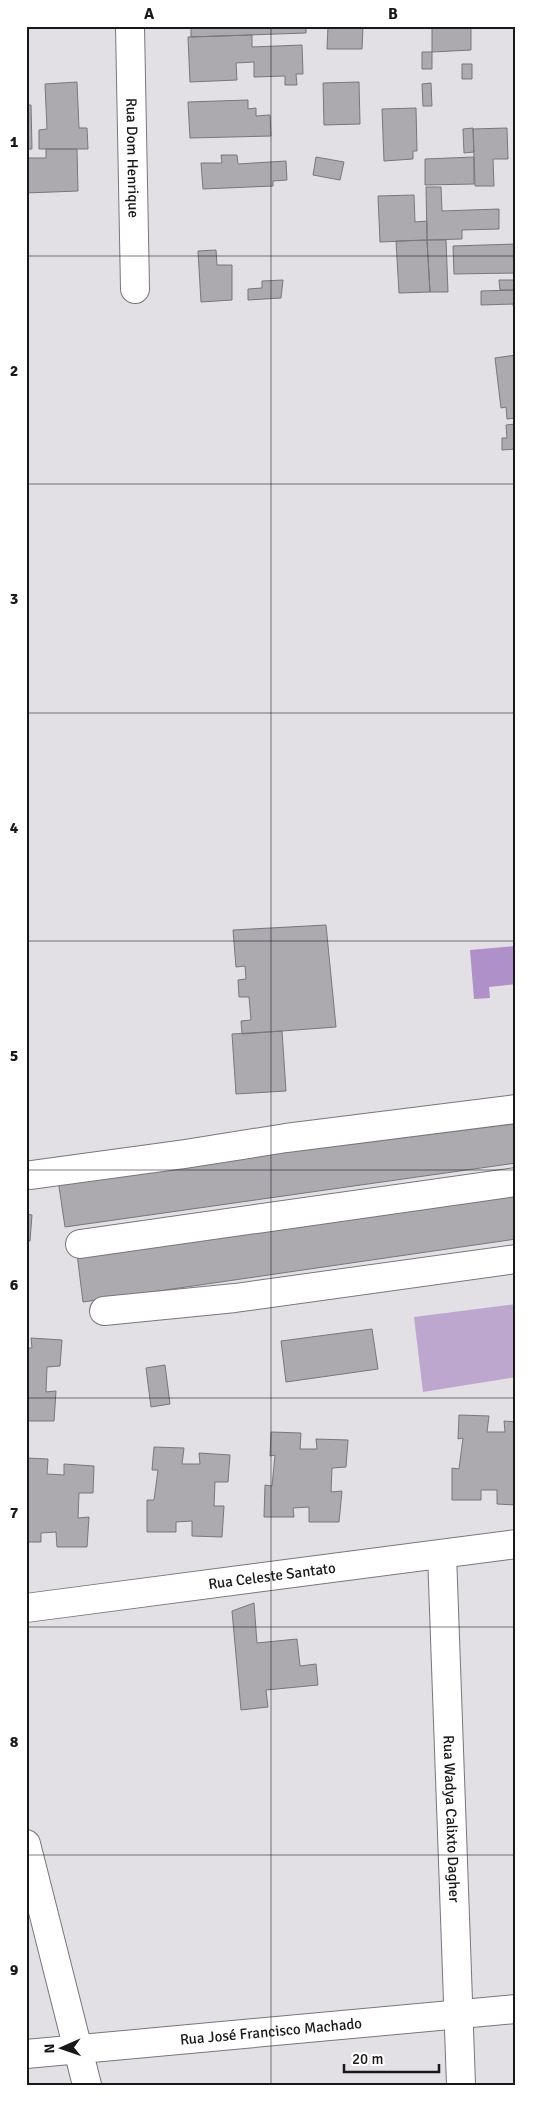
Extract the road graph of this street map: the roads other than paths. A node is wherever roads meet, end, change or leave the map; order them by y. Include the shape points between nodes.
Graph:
1 (130, 26) edge
2 (135, 290) dead end
3 (516, 1109) edge
4 (31, 1175) dead end
5 (516, 1182) edge
6 (80, 1244) dead end
7 (516, 1259) edge
8 (104, 1311) dead end
9 (516, 1544) edge
10 (442, 1554) junction
11 (26, 1608) edge
12 (26, 1844) edge
13 (516, 2009) edge
14 (459, 2014) junction
15 (78, 2050) junction
16 (26, 2054) edge
17 (87, 2085) edge
18 (461, 2085) edge

1 - 2 street, Rua Dom Henrique
3 - 4 street
5 - 6 street
7 - 8 street via 235,1298
9 - 10 street, Rua Celeste Santato
10 - 11 street, Rua Celeste Santato
10 - 14 street, Rua Wadya Calixto Dagher
12 - 15 street
13 - 14 street, Rua José Francisco Machado
14 - 15 street, Rua José Francisco Machado
14 - 18 street, Rua Wadya Calixto Dagher
15 - 16 street, Rua José Francisco Machado
15 - 17 street

